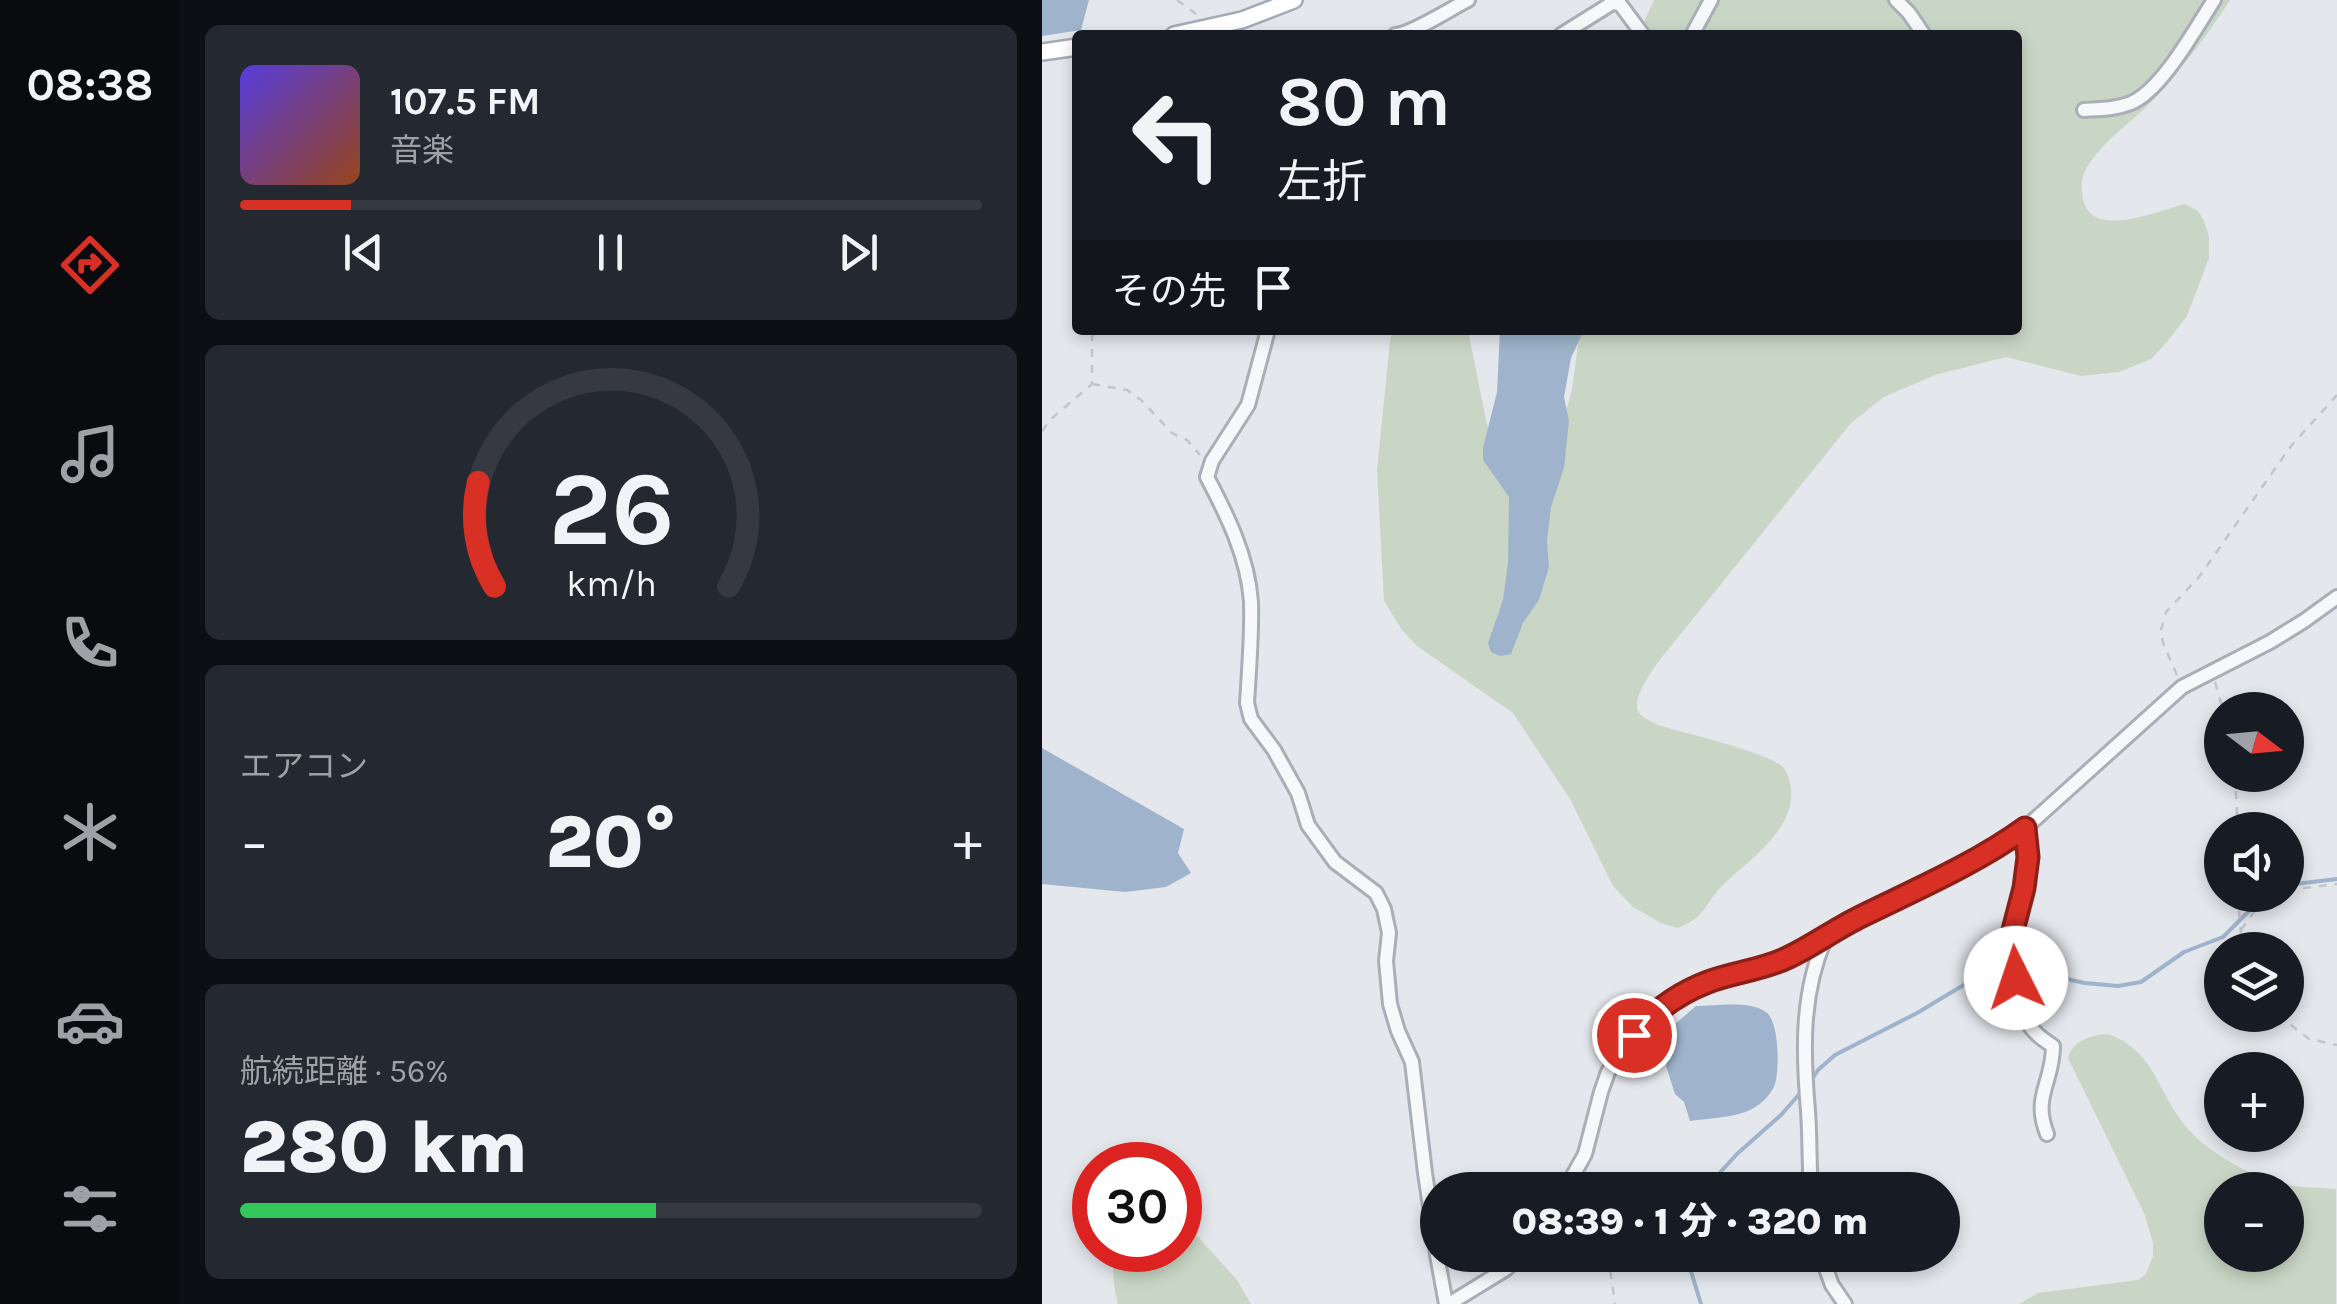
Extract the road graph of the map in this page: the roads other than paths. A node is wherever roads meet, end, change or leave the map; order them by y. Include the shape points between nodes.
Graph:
1 (1294, 0) edge
2 (1468, 0) edge
3 (1712, 0) edge
4 (1896, 0) edge
5 (2214, 0) edge
6 (1614, 1) edge
7 (1245, 27) edge
8 (1201, 30) edge
9 (1414, 30) edge
10 (1569, 30) edge
11 (1640, 30) edge
12 (1695, 30) edge
13 (1921, 30) edge
14 (1072, 49) edge
15 (1042, 52) edge
16 (2084, 110) dead end
17 (1267, 335) edge
18 (2335, 604) edge
19 (2025, 828) junction
20 (1824, 939) junction
21 (2047, 1134) dead end
22 (1426, 1172) edge
23 (1575, 1172) edge
24 (1810, 1172) edge
25 (1441, 1272) edge
26 (1503, 1272) edge
27 (1828, 1272) edge
28 (1447, 1304) edge
29 (1845, 1304) edge

1 - 7 main road
2 - 9 street
3 - 12 street
4 - 13 street
5 - 16 street via 2146,95 2110,109
6 - 10 street
6 - 11 street
7 - 8 main road
14 - 15 main road
17 - 22 street via 1248,406 1208,476 1230,520 1251,600 1247,703 1298,792 1308,825 1384,909 1390,1004 1412,1062
18 - 19 street via 2182,687
19 - 20 street
19 - 21 street via 2028,857 2011,950 2027,1021 2053,1046 2039,1115
20 - 23 street via 1785,959 1709,982 1647,1020 1608,1072
20 - 24 street via 1806,1003
25 - 28 street
26 - 28 street
27 - 29 street

